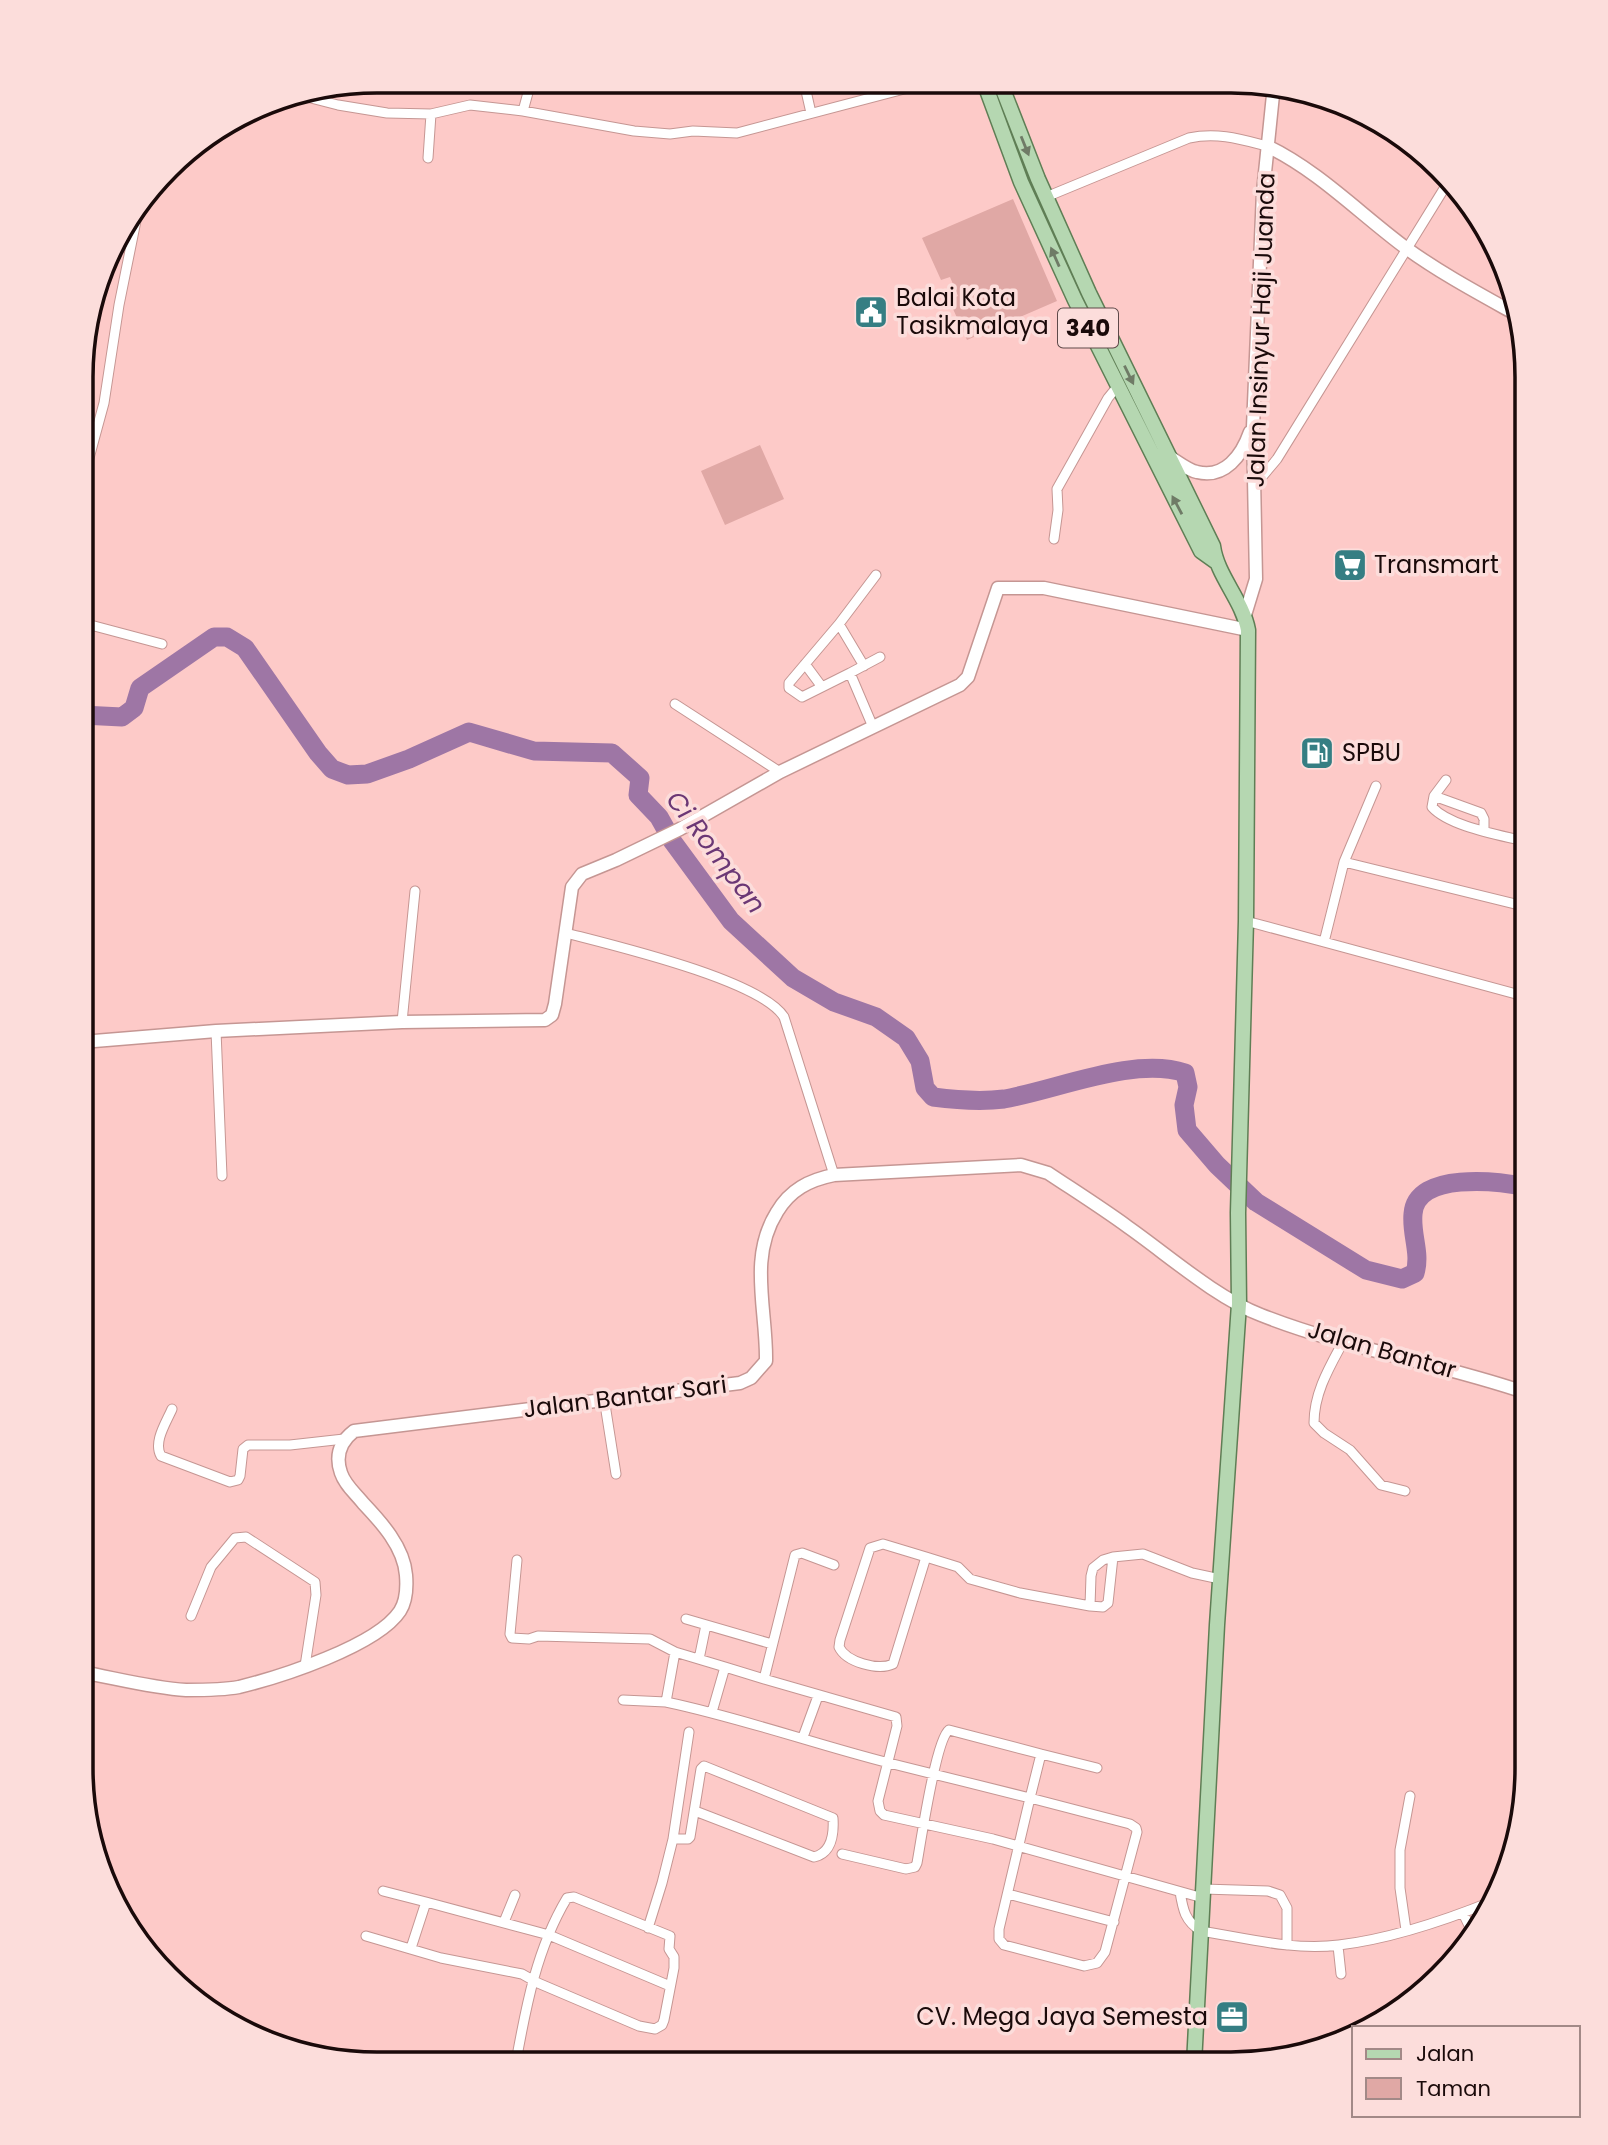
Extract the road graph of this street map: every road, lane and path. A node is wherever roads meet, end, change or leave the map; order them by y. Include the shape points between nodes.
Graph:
1 (528, 93) edge
2 (806, 93) edge
3 (888, 93) edge
4 (988, 93) edge
5 (1004, 93) edge
6 (1274, 96) edge
7 (316, 99) edge
8 (523, 111) junction
9 (811, 113) junction
10 (430, 114) junction
11 (1267, 146) junction
12 (428, 158) dead end
13 (1444, 189) edge
14 (1046, 197) junction
15 (134, 230) edge
16 (1408, 249) junction
17 (1089, 293) junction
18 (1075, 300) junction
19 (1507, 309) edge
20 (1117, 387) junction
21 (1252, 427) junction
22 (93, 443) edge
23 (1168, 455) junction
24 (1255, 485) junction
25 (1054, 539) dead end
26 (1215, 561) junction
27 (876, 576) dead end
28 (1246, 623) junction
29 (839, 624) junction
30 (93, 626) edge
31 (162, 643) dead end
32 (880, 657) dead end
33 (805, 664) junction
34 (864, 666) junction
35 (850, 673) junction
36 (822, 687) junction
37 (675, 704) dead end
38 (873, 727) junction
39 (780, 772) junction
40 (1447, 780) dead end
41 (1376, 786) dead end
42 (1434, 796) junction
43 (1484, 830) junction
44 (1515, 839) edge
45 (1344, 862) junction
46 (415, 891) dead end
47 (1515, 904) edge
48 (1246, 921) junction
49 (566, 933) junction
50 (1324, 942) junction
51 (1515, 994) edge
52 (402, 1022) junction
53 (216, 1031) junction
54 (93, 1041) edge
55 (834, 1175) junction
56 (222, 1176) dead end
57 (1239, 1304) junction
58 (1343, 1342) junction
59 (1515, 1389) edge
60 (604, 1398) junction
61 (172, 1409) dead end
62 (344, 1439) junction
63 (616, 1474) dead end
64 (1405, 1491) dead end
65 (926, 1557) junction
66 (1113, 1557) junction
67 (517, 1560) dead end
68 (834, 1565) dead end
69 (1220, 1579) junction
70 (1090, 1606) junction
71 (191, 1616) dead end
72 (686, 1619) dead end
73 (706, 1625) junction
74 (772, 1644) junction
75 (675, 1652) junction
76 (699, 1659) junction
77 (304, 1666) junction
78 (725, 1667) junction
79 (93, 1674) edge
80 (764, 1679) junction
81 (818, 1696) junction
82 (623, 1700) dead end
83 (666, 1702) junction
84 (712, 1712) junction
85 (688, 1732) dead end
86 (803, 1737) junction
87 (1041, 1754) junction
88 (888, 1763) junction
89 (1097, 1768) dead end
90 (934, 1773) junction
91 (1410, 1796) dead end
92 (1030, 1798) junction
93 (695, 1811) junction
94 (924, 1822) junction
95 (673, 1839) junction
96 (1019, 1846) junction
97 (842, 1854) dead end
98 (1126, 1876) junction
99 (383, 1891) dead end
100 (1180, 1892) junction
101 (1008, 1894) junction
102 (1203, 1894) junction
103 (515, 1895) dead end
104 (426, 1902) junction
105 (1479, 1907) edge
106 (1463, 1913) junction
107 (504, 1922) junction
108 (1114, 1922) junction
109 (1468, 1924) edge
110 (648, 1928) junction
111 (1406, 1930) junction
112 (1202, 1931) junction
113 (549, 1935) junction
114 (366, 1936) dead end
115 (1287, 1945) junction
116 (1338, 1946) junction
117 (411, 1948) junction
118 (1341, 1974) dead end
119 (533, 1981) junction
120 (670, 1986) junction
121 (518, 2052) edge
122 (1195, 2052) edge

1 - 8 street
2 - 9 street
3 - 9 street
18 -> 4 main road, 340 via 1021,182
5 -> 14 main road, 340
6 - 11 street, Jalan Insinyur Haji Juanda
7 - 10 street via 387,113
8 - 9 street via 662,134 737,133
8 - 10 street via 470,105
10 - 12 street
11 - 14 street via 1221,135 1189,138
11 - 16 street via 1303,167
11 - 21 street, Jalan Insinyur Haji Juanda
13 - 16 street
14 - 17 main road, 340
15 - 22 street
16 - 19 street
16 - 24 street via 1277,459
17 - 18 main road
17 -> 23 main road, 340
18 - 20 main road, 340
20 - 25 street via 1057,489
26 -> 20 main road, 340 via 1201,551
21 - 23 street via 1244,450 1212,474 1195,472
21 - 24 street, Jalan Insinyur Haji Juanda
23 - 26 main road, 340 via 1213,546
24 - 28 street, Jalan Insinyur Haji Juanda via 1255,579
26 - 28 main road
27 - 29 street
28 - 38 street via 1044,588 1001,587 996,589 964,681
28 - 48 main road
29 - 33 street
29 - 34 street
30 - 31 street
32 - 34 street
33 - 36 street
33 - 36 street via 789,688 802,697
34 - 35 street
35 - 36 street
35 - 38 street
37 - 39 street
38 - 39 street
39 - 49 street via 680,829 582,874 572,887
40 - 42 street
41 - 45 street
42 - 43 street via 1481,813
42 - 43 street via 1436,811
43 - 44 street
45 - 47 street
45 - 50 street
46 - 52 street
48 - 50 street
48 - 57 main road
49 - 52 street via 555,1004 545,1020
49 - 55 street via 706,974 778,1009
50 - 51 street
52 - 53 street
53 - 54 street
53 - 56 street
55 - 57 street, Jalan Bantar Sari via 1002,1165 1037,1168
55 - 60 street, Jalan Bantar Sari via 797,1188 766,1228 760,1258 766,1340 766,1362 761,1370 740,1383
57 - 58 street, Jalan Bantar
57 - 69 main road
58 - 59 street, Jalan Bantar
58 - 64 street via 1315,1402 1314,1423 1350,1450 1381,1485
60 - 62 street, Jalan Bantar Sari via 354,1431
60 - 63 street
61 - 62 street via 157,1446 161,1456 230,1482 240,1476 243,1449 248,1445
62 - 77 street via 338,1457 344,1482 401,1555 406,1596 394,1619 362,1642
65 - 65 street via 893,1664 881,1667 846,1657 839,1640 870,1548 883,1544
65 - 70 street via 958,1567 970,1579
66 - 69 street via 1143,1554
66 - 70 street via 1093,1568
66 - 70 street via 1108,1603
67 - 75 street via 511,1637 650,1639
68 - 74 street via 803,1553 795,1555
69 - 102 main road
71 - 77 street via 211,1566 235,1538 246,1536 315,1582
72 - 73 street
73 - 74 street
73 - 76 street
74 - 80 street
75 - 76 street
75 - 83 street
76 - 78 street
77 - 79 street via 236,1688 185,1690
78 - 80 street
78 - 84 street
80 - 81 street
81 - 86 street
81 - 88 street via 895,1717
82 - 83 street
83 - 84 street
84 - 86 street
85 - 95 street
86 - 88 street
87 - 89 street
87 - 90 street via 949,1730 942,1739
87 - 92 street
88 - 90 street
88 - 94 street via 878,1801 880,1811
90 - 92 street
90 - 94 street
91 - 111 street via 1400,1863
92 - 96 street
92 - 98 street via 1136,1828
93 - 93 street via 701,1769 709,1766 833,1818 831,1845 814,1857
93 - 95 street via 690,1839
94 - 96 street
94 - 97 street via 917,1863 911,1868
95 - 110 street
96 - 98 street
96 - 101 street
98 - 100 street
98 - 108 street
99 - 104 street
100 - 102 street
100 - 112 street via 1190,1923
101 - 108 street
101 - 108 street via 999,1935 1004,1945 1090,1965 1102,1958
102 - 112 main road
102 - 115 street via 1268,1891 1280,1895 1287,1908
103 - 107 street
104 - 107 street
104 - 117 street
105 - 106 street
106 - 109 street
106 - 111 street
107 - 113 street
110 - 113 street via 575,1897 567,1898
110 - 120 street via 670,1936 674,1957
111 - 116 street
112 - 115 street
112 - 122 main road
113 - 119 street
113 - 120 street
114 - 117 street
115 - 116 street
116 - 118 street
117 - 119 street via 508,1970
119 - 120 street via 655,2029 664,2020
119 - 121 street

